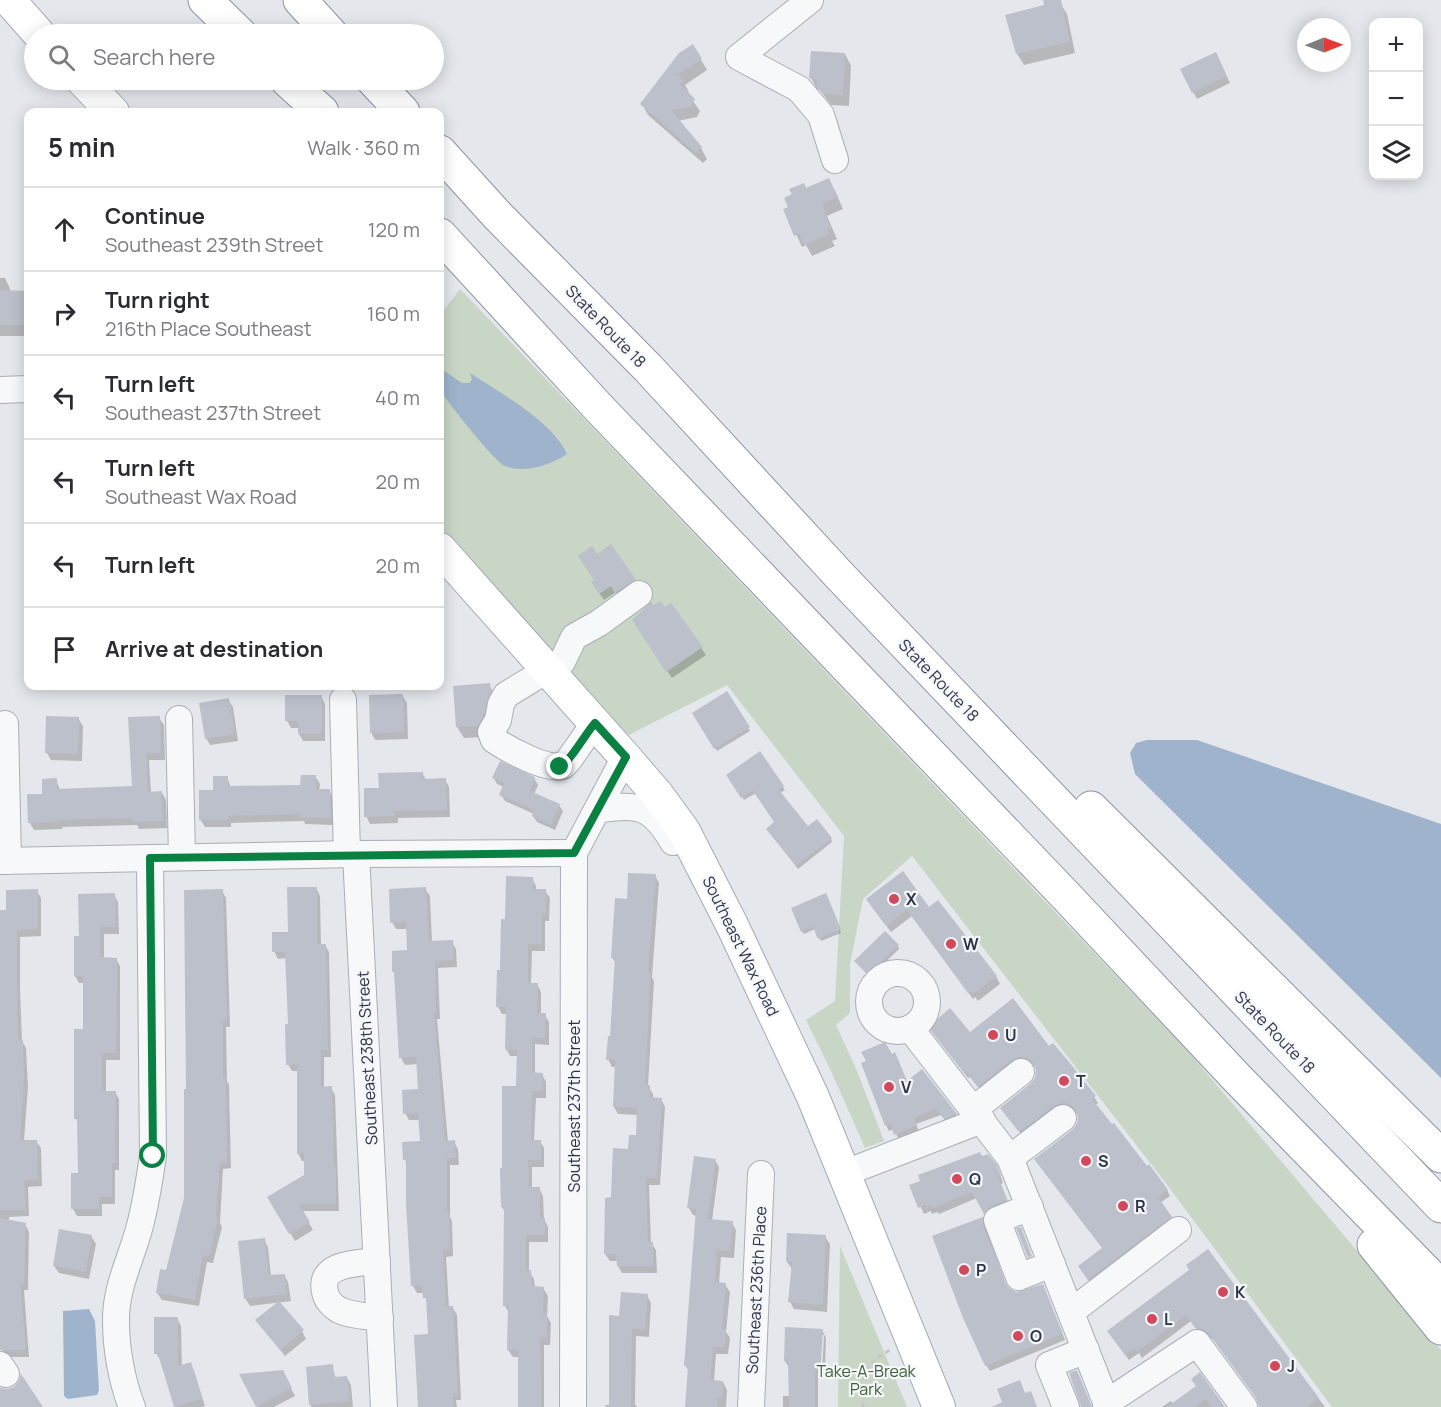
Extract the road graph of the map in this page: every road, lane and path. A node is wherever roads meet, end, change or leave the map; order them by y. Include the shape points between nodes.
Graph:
1 (9, 0) edge
2 (205, 0) edge
3 (300, 0) edge
4 (810, 0) edge
5 (30, 24) edge
6 (230, 24) edge
7 (323, 24) edge
8 (92, 90) edge
9 (298, 90) edge
10 (382, 90) edge
11 (109, 108) edge
12 (318, 108) edge
13 (399, 108) edge
14 (444, 156) edge
15 (836, 160) dead end
16 (444, 239) edge
17 (24, 389) edge
18 (0, 390) edge
19 (444, 554) edge
20 (840, 576) junction
21 (639, 594) dead end
22 (550, 673) junction
23 (343, 700) dead end
24 (179, 718) dead end
25 (595, 723) junction
26 (6, 724) dead end
27 (626, 757) junction
28 (597, 810) junction
29 (574, 853) junction
30 (352, 854) junction
31 (182, 857) junction
32 (150, 858) junction
33 (4, 861) edge
34 (724, 909) junction
35 (910, 1028) dead end
36 (1021, 1072) dead end
37 (1236, 1077) junction
38 (978, 1115) junction
39 (1063, 1118) dead end
40 (1441, 1156) edge
41 (1010, 1158) junction
42 (845, 1173) junction
43 (761, 1174) dead end
44 (1441, 1206) edge
45 (1030, 1207) junction
46 (1178, 1230) dead end
47 (377, 1261) junction
48 (1052, 1264) junction
49 (1441, 1287) edge
50 (1071, 1312) junction
51 (380, 1318) junction
52 (1441, 1328) edge
53 (914, 1345) junction
54 (1086, 1350) junction
55 (1107, 1405) edge
56 (132, 1407) edge
57 (384, 1407) edge
58 (573, 1407) edge
59 (751, 1407) edge
60 (863, 1407) edge
61 (939, 1407) edge
62 (1066, 1407) edge
63 (1244, 1407) edge

1 - 5 main road
2 - 6 highway
3 - 7 highway
4 - 15 street via 739,57 799,89 822,115
8 - 11 main road
9 - 12 highway
10 - 13 highway
14 - 20 highway, State Route 18 via 648,368
16 - 37 highway via 597,407
17 - 18 street
19 - 22 main road, Southeast Wax Road
20 - 40 highway via 1012,728
20 - 44 highway, State Route 18
21 - 22 street via 574,637 563,660
22 - 25 main road, Southeast Wax Road
22 - 25 street via 506,695 491,732 494,740 519,754 560,767
23 - 30 street, Southeast 238th Street
24 - 31 street
25 - 27 main road, Southeast Wax Road
26 - 33 street
27 - 28 street, Southeast 237th Street
27 - 34 main road, Southeast Wax Road via 684,831
28 - 29 street, Southeast 237th Street
28 - 34 street via 635,807 649,812 663,823 700,889
29 - 30 street
29 - 58 street, Southeast 237th Street
30 - 31 street
30 - 47 street, Southeast 238th Street
31 - 32 street
32 - 33 street
32 - 56 street via 153,1156 116,1321 119,1354
34 - 42 main road, Southeast Wax Road
35 - 38 street
36 - 38 street
37 - 49 highway
37 - 52 highway
38 - 41 street
38 - 42 street
39 - 41 street
41 - 45 street
42 - 53 main road, Southeast Wax Road
43 - 59 street, Southeast 236th Place
45 - 48 street
45 - 48 street via 997,1220 1015,1268 1019,1277
46 - 50 street
47 - 51 street, Southeast 238th Street
47 - 51 street via 331,1271 324,1290 327,1300 338,1310
48 - 50 street
50 - 54 street
51 - 57 street, Southeast 238th Street
53 - 60 path via 887,1351 870,1367 863,1378
53 - 61 main road, Southeast Wax Road
54 - 55 street
54 - 62 street via 1049,1365
55 - 63 street via 1197,1342

